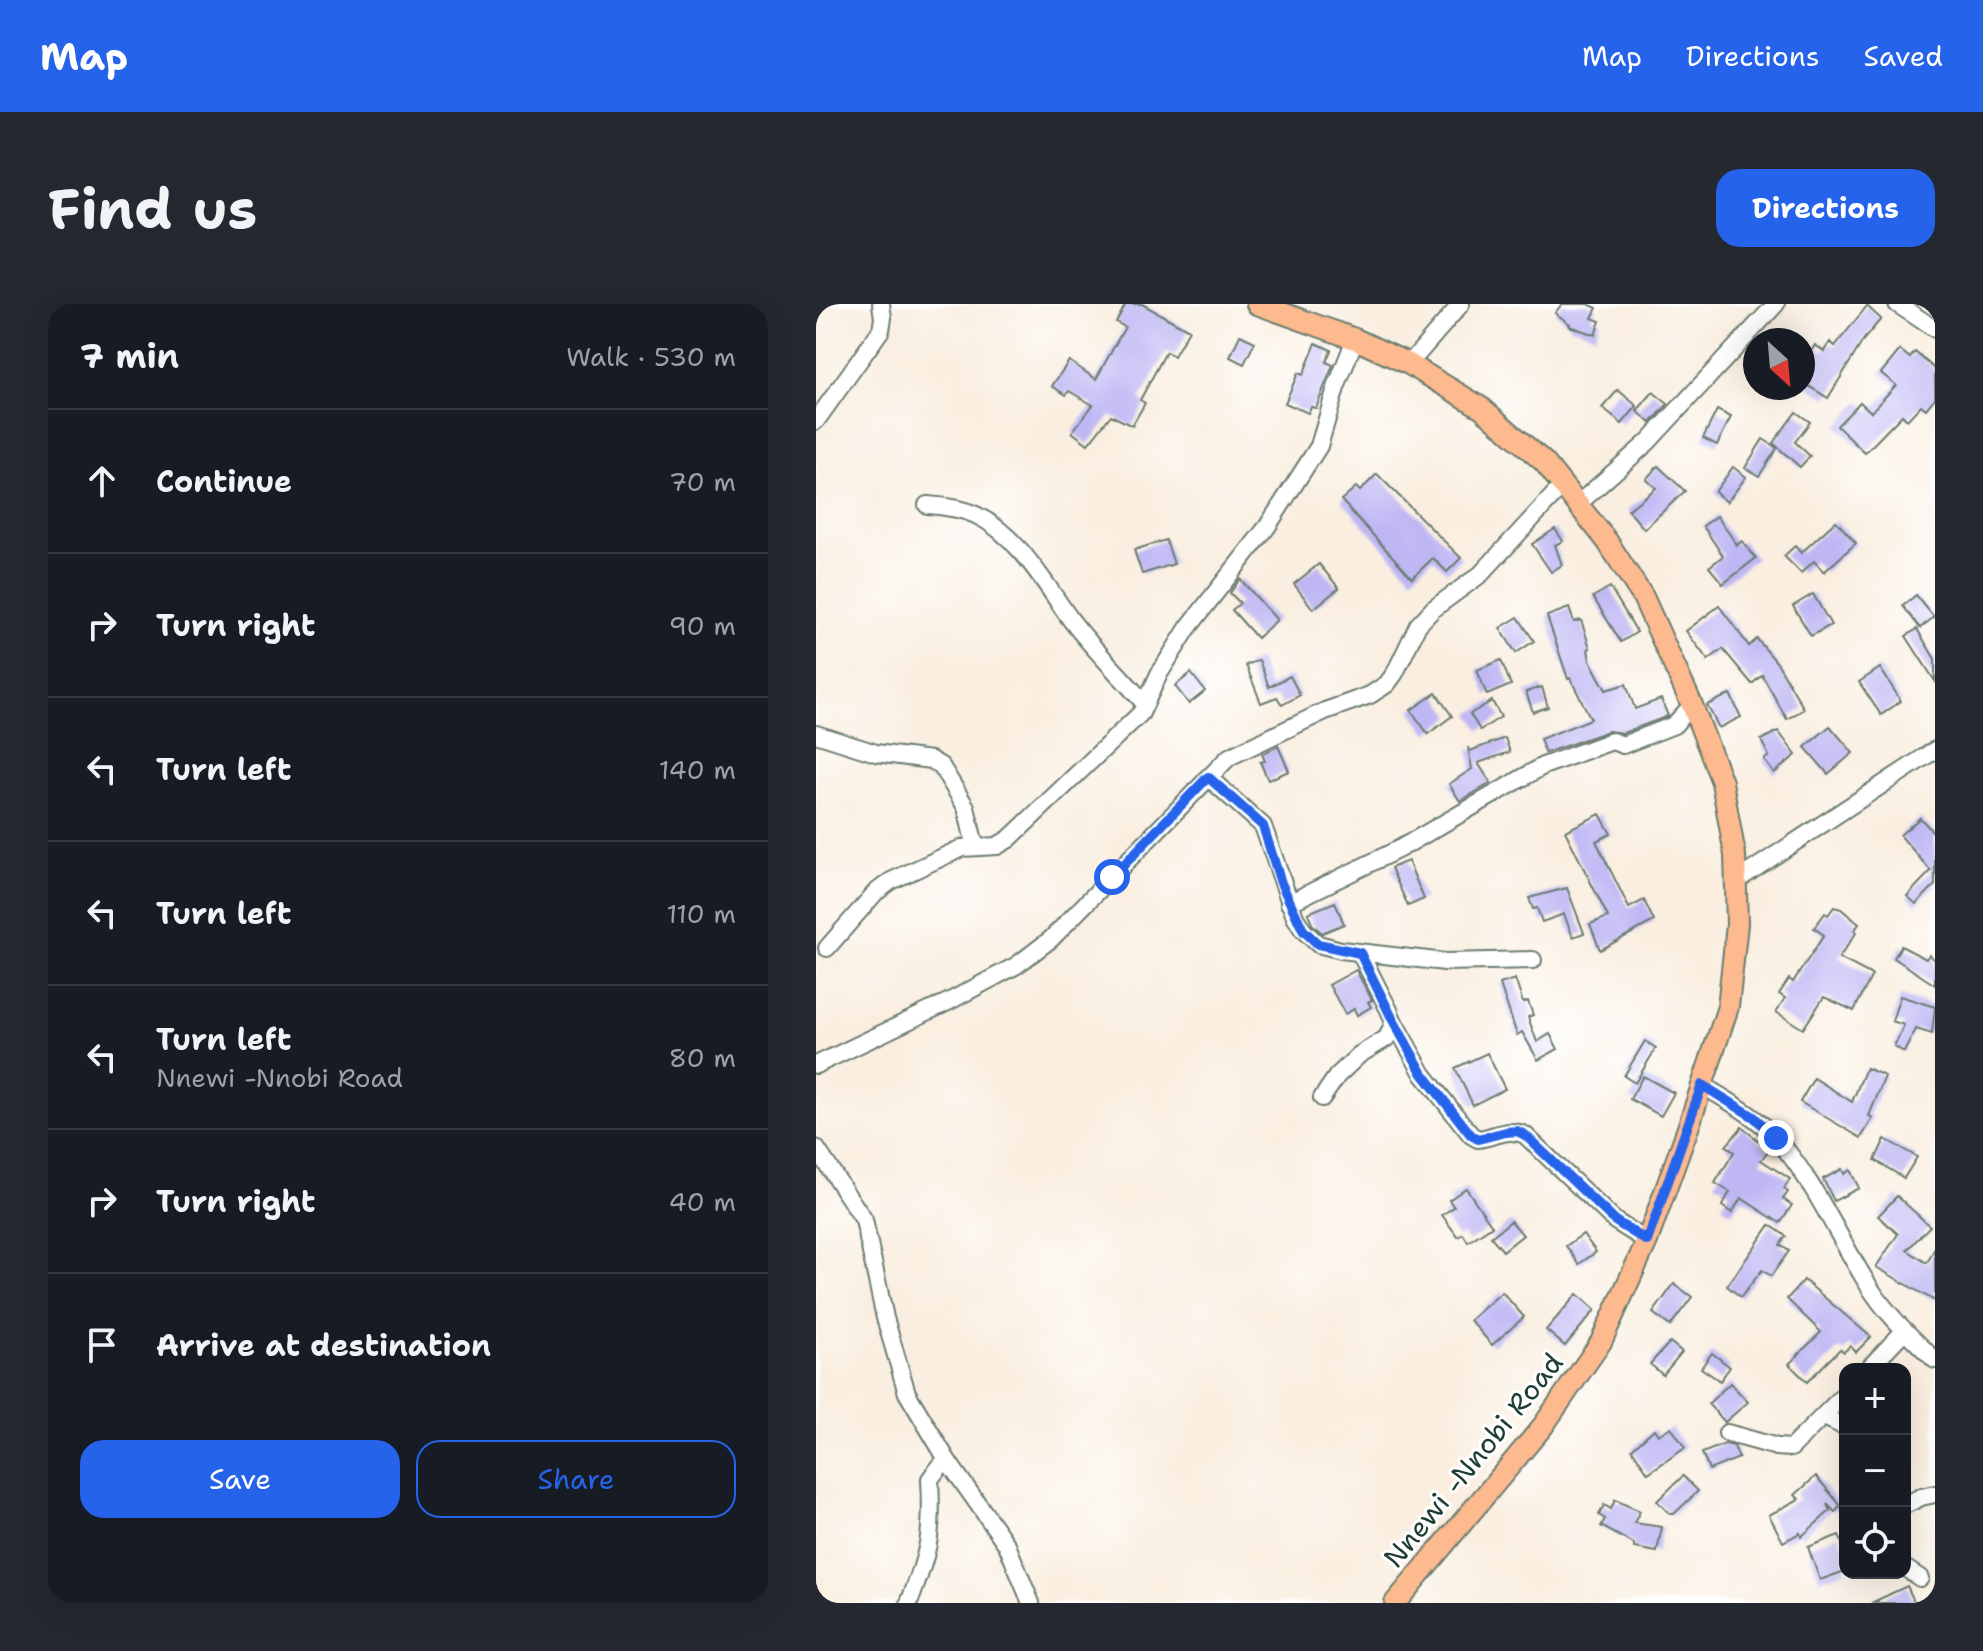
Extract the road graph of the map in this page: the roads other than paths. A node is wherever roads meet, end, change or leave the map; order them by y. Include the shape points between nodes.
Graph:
1 (881, 304) edge
2 (1257, 304) edge
3 (1437, 304) edge
4 (1461, 304) edge
5 (1776, 304) edge
6 (1897, 304) edge
7 (1444, 322) junction
8 (1935, 329) edge
9 (1355, 339) junction
10 (1409, 364) junction
11 (816, 421) edge
12 (1563, 485) junction
13 (1578, 504) junction
14 (927, 505) dead end
15 (1145, 704) junction
16 (1692, 705) junction
17 (816, 734) edge
18 (1935, 750) edge
19 (1208, 777) junction
20 (975, 846) junction
21 (1736, 881) junction
22 (1289, 903) junction
23 (827, 948) dead end
24 (1360, 953) junction
25 (1533, 960) dead end
26 (1393, 1020) junction
27 (816, 1065) edge
28 (1702, 1085) junction
29 (1322, 1098) dead end
30 (816, 1148) edge
31 (1647, 1241) junction
32 (1904, 1331) junction
33 (1935, 1360) edge
34 (1874, 1363) edge
35 (1839, 1401) edge
36 (1824, 1417) junction
37 (1839, 1424) edge
38 (1727, 1433) dead end
39 (949, 1463) junction
40 (1935, 1494) edge
41 (1911, 1502) edge
42 (1911, 1572) edge
43 (1920, 1578) dead end
44 (909, 1603) edge
45 (1031, 1603) edge
46 (1395, 1603) edge

1 - 11 street via 881,330
2 - 9 main road, Nnewi -Nnobi Road
3 - 7 street
4 - 7 street
5 - 13 street via 1648,442
6 - 8 street
7 - 10 street
9 - 10 main road, Nnewi -Nnobi Road
9 - 15 street via 1319,446 1267,527 1188,628
10 - 12 main road, Nnewi -Nnobi Road via 1482,408
12 - 13 main road, Nnewi -Nnobi Road
12 - 19 street via 1481,574 1418,625 1387,684 1229,757
13 - 16 main road, Nnewi -Nnobi Road via 1643,597
14 - 15 street via 973,513 1008,541 1042,575 1079,630
15 - 20 street via 1009,839 997,846
16 - 21 main road, Nnewi -Nnobi Road via 1722,782
16 - 22 street via 1674,725 1543,766 1388,855
17 - 20 street via 941,766 966,807
18 - 21 street
19 - 22 street via 1263,826
19 - 27 street via 1061,928 1017,965
20 - 23 street via 891,881
21 - 28 main road, Nnewi -Nnobi Road via 1728,1007
22 - 24 street via 1303,930 1318,944
24 - 25 street via 1445,962
24 - 26 street
26 - 29 street via 1387,1038 1359,1055
26 - 31 street via 1423,1074 1471,1135 1525,1135 1615,1221
28 - 31 main road, Nnewi -Nnobi Road
28 - 32 street via 1754,1117 1776,1138 1798,1165 1868,1285
30 - 39 street via 864,1220 907,1393
31 - 46 main road, Nnewi -Nnobi Road via 1601,1342 1543,1426
32 - 33 street
32 - 34 street
35 - 36 street
36 - 37 street
36 - 38 street via 1785,1449
39 - 44 street via 930,1479 931,1540
39 - 45 street via 1007,1545
40 - 41 street
42 - 43 street

